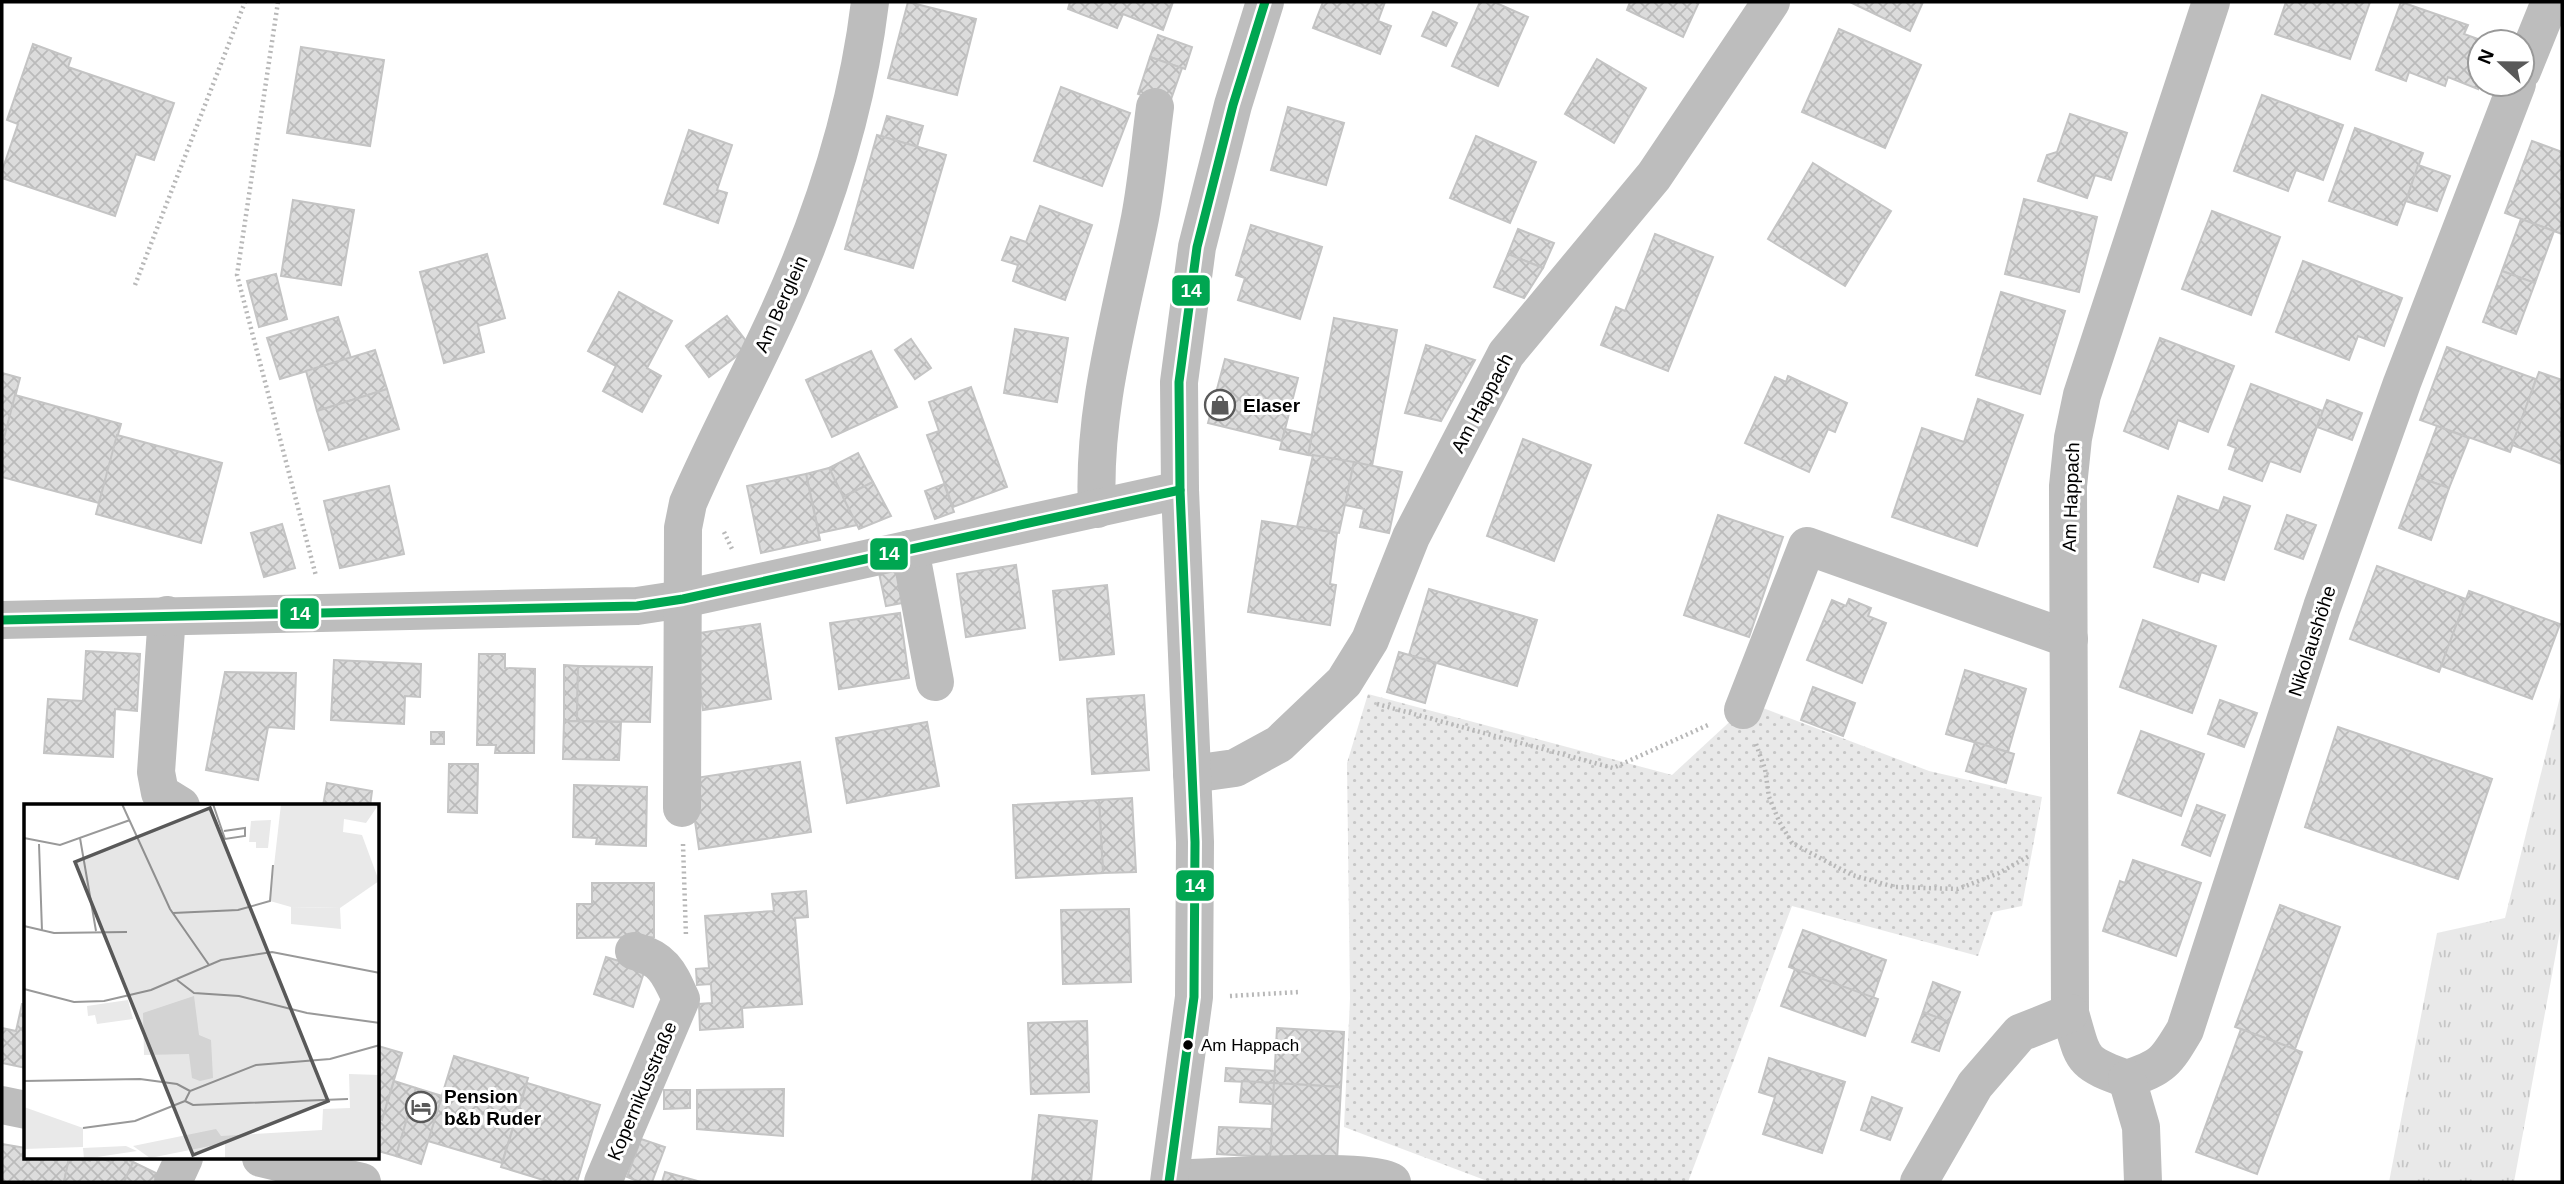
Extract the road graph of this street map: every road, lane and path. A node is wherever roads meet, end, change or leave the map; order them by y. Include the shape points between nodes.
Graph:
1 (245, 2) edge
2 (278, 2) edge
3 (870, 2) edge
4 (1265, 2) edge
5 (1771, 2) edge
6 (2211, 2) edge
7 (2550, 2) edge
8 (2536, 36) edge
9 (2512, 98) edge
10 (1155, 107) dead end
11 (135, 285) dead end
12 (1180, 490) junction
13 (1097, 509) junction
14 (721, 525) dead end
15 (910, 549) junction
16 (736, 558) dead end
17 (683, 598) junction
18 (324, 614) junction
19 (167, 615) junction
20 (2, 620) edge
21 (2069, 639) junction
22 (935, 682) dead end
23 (1376, 704) dead end
24 (1743, 710) junction
25 (1192, 774) junction
26 (178, 804) edge
27 (682, 808) joint
28 (2037, 853) dead end
29 (634, 951) dead end
30 (1299, 992) dead end
31 (1227, 996) dead end
32 (681, 999) junction
33 (2070, 1013) junction
34 (2127, 1079) junction
35 (2, 1105) edge
36 (24, 1110) edge
37 (183, 1160) edge
38 (269, 1160) edge
39 (1169, 1181) edge
40 (173, 1182) edge
41 (362, 1182) edge
42 (603, 1182) edge
43 (1392, 1182) edge
44 (1919, 1182) edge
45 (2143, 1182) edge

1 - 11 path
2 - 18 path via 237,275
3 - 17 street, Am Berglein via 853,99 830,186 780,311 688,503 683,528
4 - 12 street via 1197,247 1179,382
5 - 25 street, Am Happach via 1654,176 1506,354 1411,537 1370,640 1344,682 1279,744 1235,768
6 - 21 street, Am Happach via 2082,395 2068,486
7 - 8 street
9 - 34 street, Nikolaushöhe via 2322,607 2185,1030 2169,1057 2153,1070
10 - 13 street via 1141,214 1098,435
12 - 13 street
12 - 25 street
13 - 15 street
14 - 16 path
15 - 17 street
15 - 22 street
17 - 18 street via 637,606
17 - 27 street, Am Berglein
18 - 19 street
19 - 20 street
19 - 26 street via 156,772 160,793
21 - 24 street via 1807,546
21 - 33 street, Am Happach
23 - 24 path via 1613,768
24 - 28 path via 1765,769 1769,797 1792,843 1852,875 1895,887 1958,888
25 - 39 street via 1194,998
27 - 32 path via 688,976
29 - 32 street via 650,955 667,969
30 - 31 path
32 - 42 street, Kopernikusstraße
33 - 34 street, Am Happach via 2083,1055 2096,1068
33 - 44 street via 2021,1033 2002,1054 1975,1085
34 - 45 street via 2141,1128
35 - 36 street
37 - 40 street
38 - 41 street
39 - 43 street via 1348,1174

